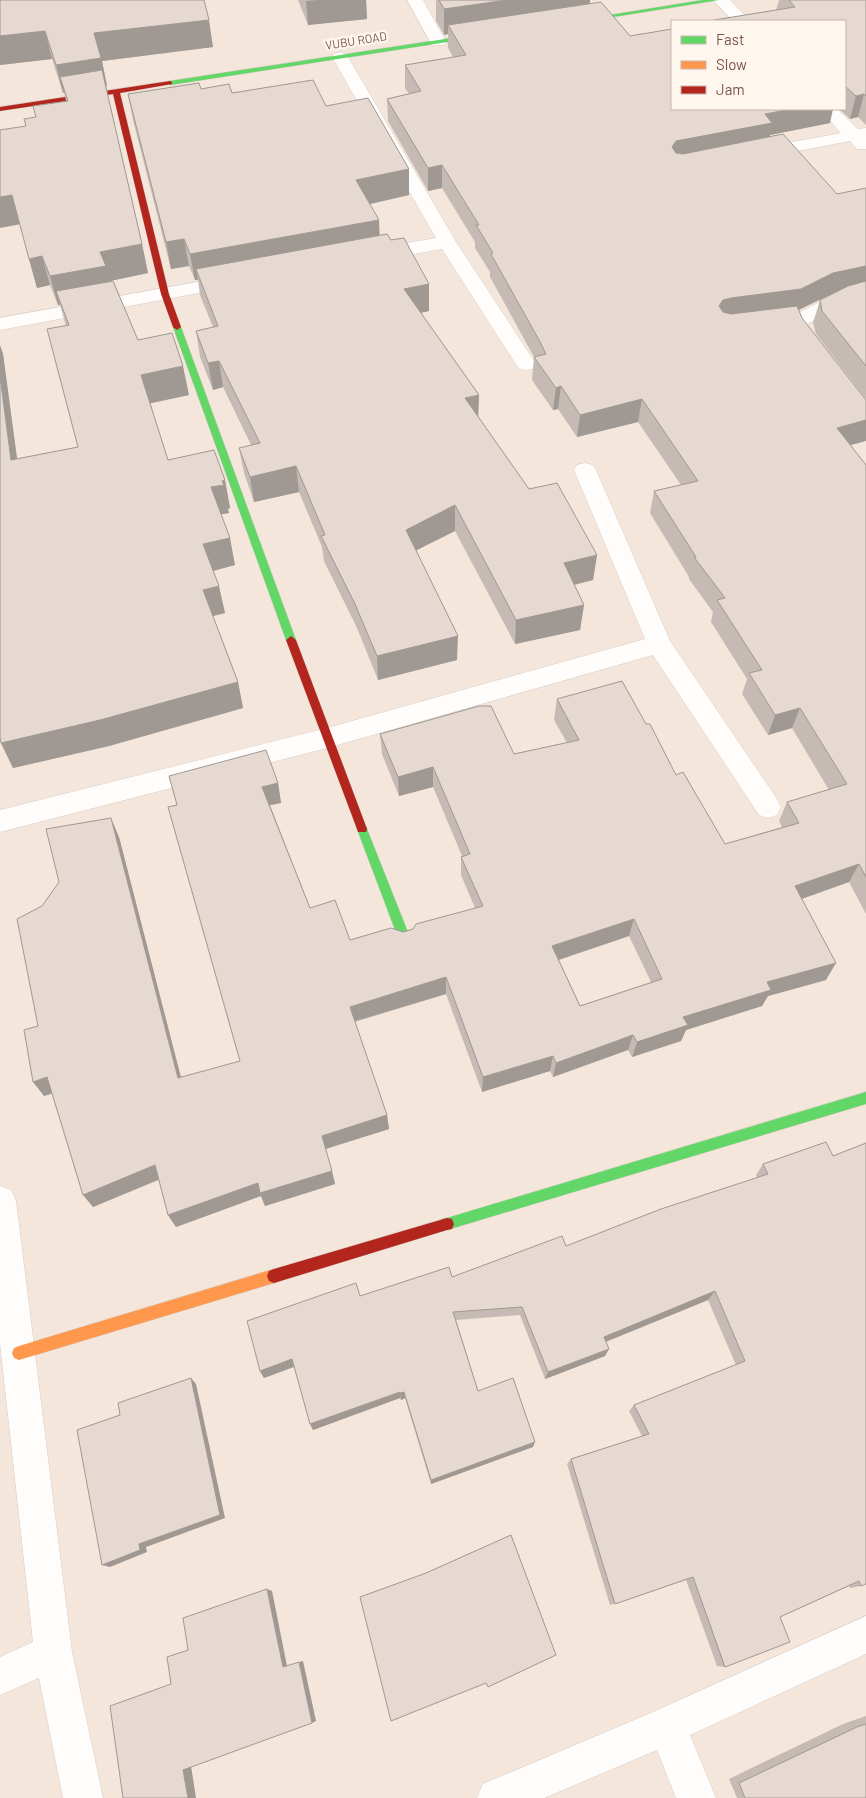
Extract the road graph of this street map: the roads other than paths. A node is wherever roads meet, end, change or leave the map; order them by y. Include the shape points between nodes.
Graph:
1 (415, 0) edge
2 (716, 0) edge
3 (721, 0) edge
4 (741, 20) edge
5 (562, 23) edge
6 (495, 34) edge
7 (438, 42) junction
8 (340, 57) junction
9 (116, 91) junction
10 (0, 109) edge
11 (829, 110) edge
12 (860, 134) edge
13 (866, 148) edge
14 (737, 158) edge
15 (447, 242) junction
16 (359, 258) edge
17 (252, 278) edge
18 (165, 294) junction
19 (866, 295) edge
20 (0, 324) edge
21 (745, 327) edge
22 (526, 364) dead end
23 (585, 470) dead end
24 (660, 644) junction
25 (327, 738) junction
26 (768, 807) dead end
27 (0, 821) edge
28 (403, 936) edge
29 (866, 1098) edge
30 (0, 1201) edge
31 (19, 1353) junction
32 (866, 1635) edge
33 (53, 1652) junction
34 (0, 1676) edge
35 (667, 1726) junction
36 (83, 1798) edge
37 (497, 1798) edge
38 (696, 1798) edge

1 - 7 street
2 - 5 street
3 - 4 street
6 - 7 street, VUBU ROAD
7 - 8 street, VUBU ROAD
8 - 9 street, VUBU ROAD
8 - 15 street
9 - 10 street, VUBU ROAD
9 - 18 street
11 - 12 street
12 - 13 street
12 - 14 street
15 - 16 street
15 - 22 street
17 - 18 street
18 - 20 street
18 - 25 street
19 - 21 street via 834,302 802,328
23 - 24 street
24 - 25 street
24 - 26 street
25 - 27 street
25 - 28 street
29 - 31 street
30 - 31 street
31 - 33 street
32 - 35 street
33 - 34 street
33 - 36 street
35 - 37 street
35 - 38 street

